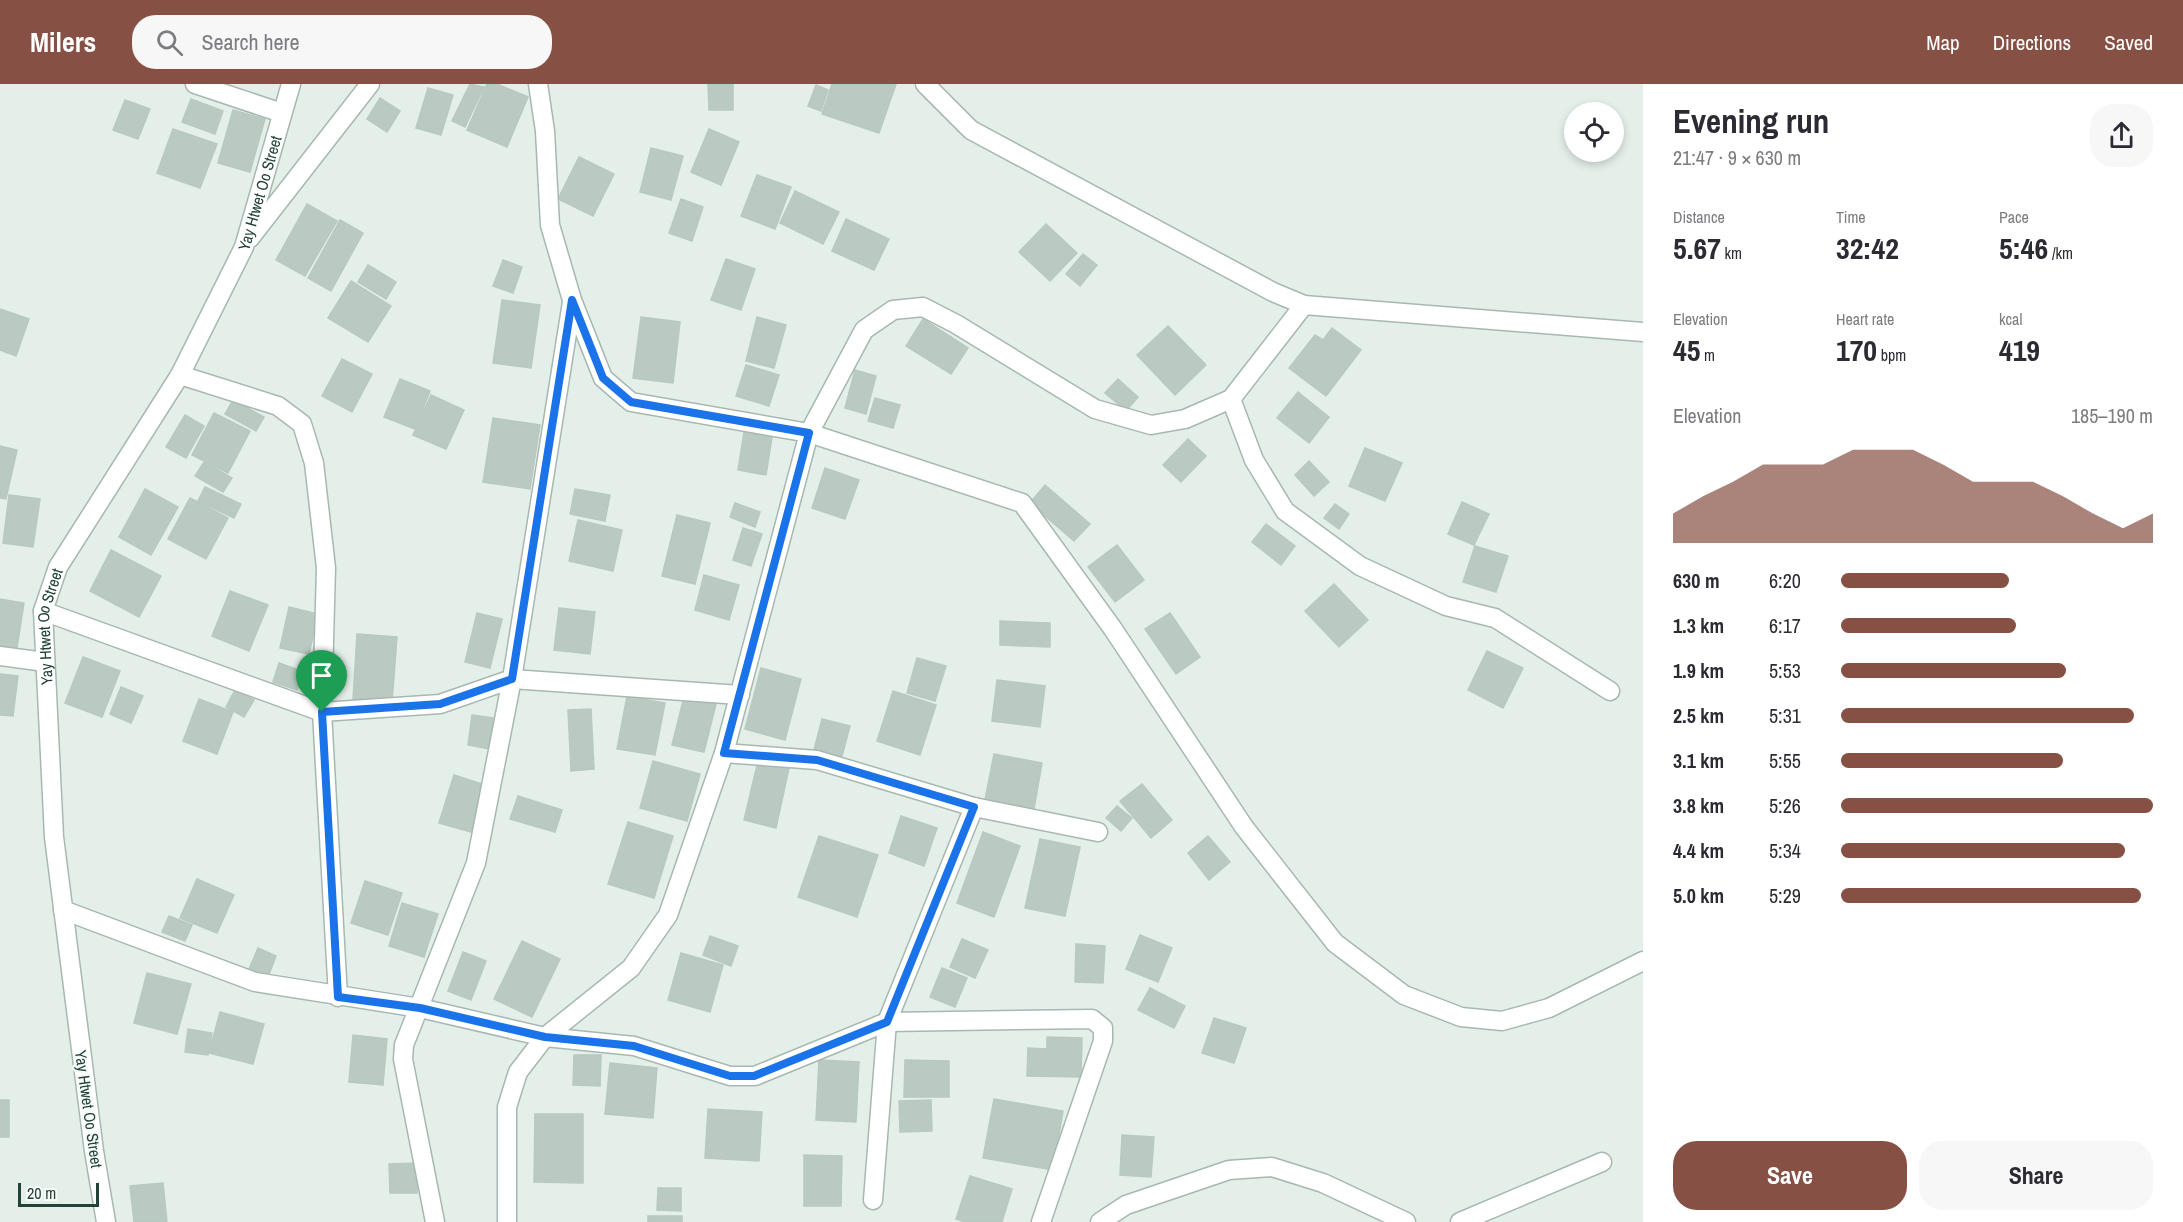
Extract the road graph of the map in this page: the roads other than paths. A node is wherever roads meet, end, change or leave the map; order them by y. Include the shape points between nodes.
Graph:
1 (195, 84) edge
2 (291, 84) edge
3 (370, 84) edge
4 (537, 84) edge
5 (925, 84) edge
6 (282, 113) junction
7 (244, 247) junction
8 (572, 300) junction
9 (1304, 305) junction
10 (1643, 332) edge
11 (180, 375) junction
12 (1231, 399) junction
13 (809, 433) junction
14 (43, 611) junction
15 (0, 656) edge
16 (45, 662) junction
17 (512, 679) junction
18 (1610, 691) dead end
19 (740, 695) junction
20 (322, 712) junction
21 (724, 753) junction
22 (974, 807) junction
23 (1098, 832) dead end
24 (63, 910) junction
25 (1643, 961) edge
26 (338, 997) junction
27 (420, 1008) junction
28 (887, 1022) junction
29 (545, 1037) junction
30 (1602, 1162) dead end
31 (873, 1200) dead end
32 (106, 1222) edge
33 (435, 1222) edge
34 (507, 1222) edge
35 (1041, 1222) edge
36 (1100, 1222) edge
37 (1406, 1222) edge
38 (1460, 1222) edge

1 - 6 street
2 - 6 street, Yay Htwet Oo Street
3 - 7 street
4 - 8 street via 545,131 550,225
5 - 9 street via 971,130
6 - 7 street, Yay Htwet Oo Street
7 - 11 street, Yay Htwet Oo Street
8 - 13 street via 603,378 631,402
8 - 17 street
9 - 10 street
9 - 12 street
11 - 14 street, Yay Htwet Oo Street via 58,567
11 - 20 street via 278,406 302,423 314,463 326,568
12 - 13 street via 1185,419 1151,425 1095,409 923,307 892,310 864,330
12 - 18 street via 1254,460 1285,511 1360,566 1446,606 1495,618
13 - 19 street
13 - 25 street via 1022,503 1113,629 1244,827 1335,943 1404,995 1461,1017 1502,1021 1549,1008
14 - 16 street, Yay Htwet Oo Street
14 - 20 street
15 - 16 street
16 - 24 street, Yay Htwet Oo Street via 54,837
17 - 19 street
17 - 20 street via 440,704
17 - 27 street via 476,863
19 - 21 street
20 - 26 street
21 - 22 street via 817,760
21 - 29 street via 668,915 631,968
22 - 23 street
22 - 28 street
24 - 26 street via 255,982
24 - 32 street, Yay Htwet Oo Street
26 - 27 street
27 - 29 street
27 - 33 street via 404,1045 403,1059
28 - 29 street via 754,1076 730,1076 634,1046
28 - 31 street
28 - 35 street via 1092,1019 1103,1028 1103,1041
29 - 34 street via 518,1072 507,1107
30 - 38 street
36 - 37 street via 1126,1205 1229,1170 1272,1167 1323,1183

